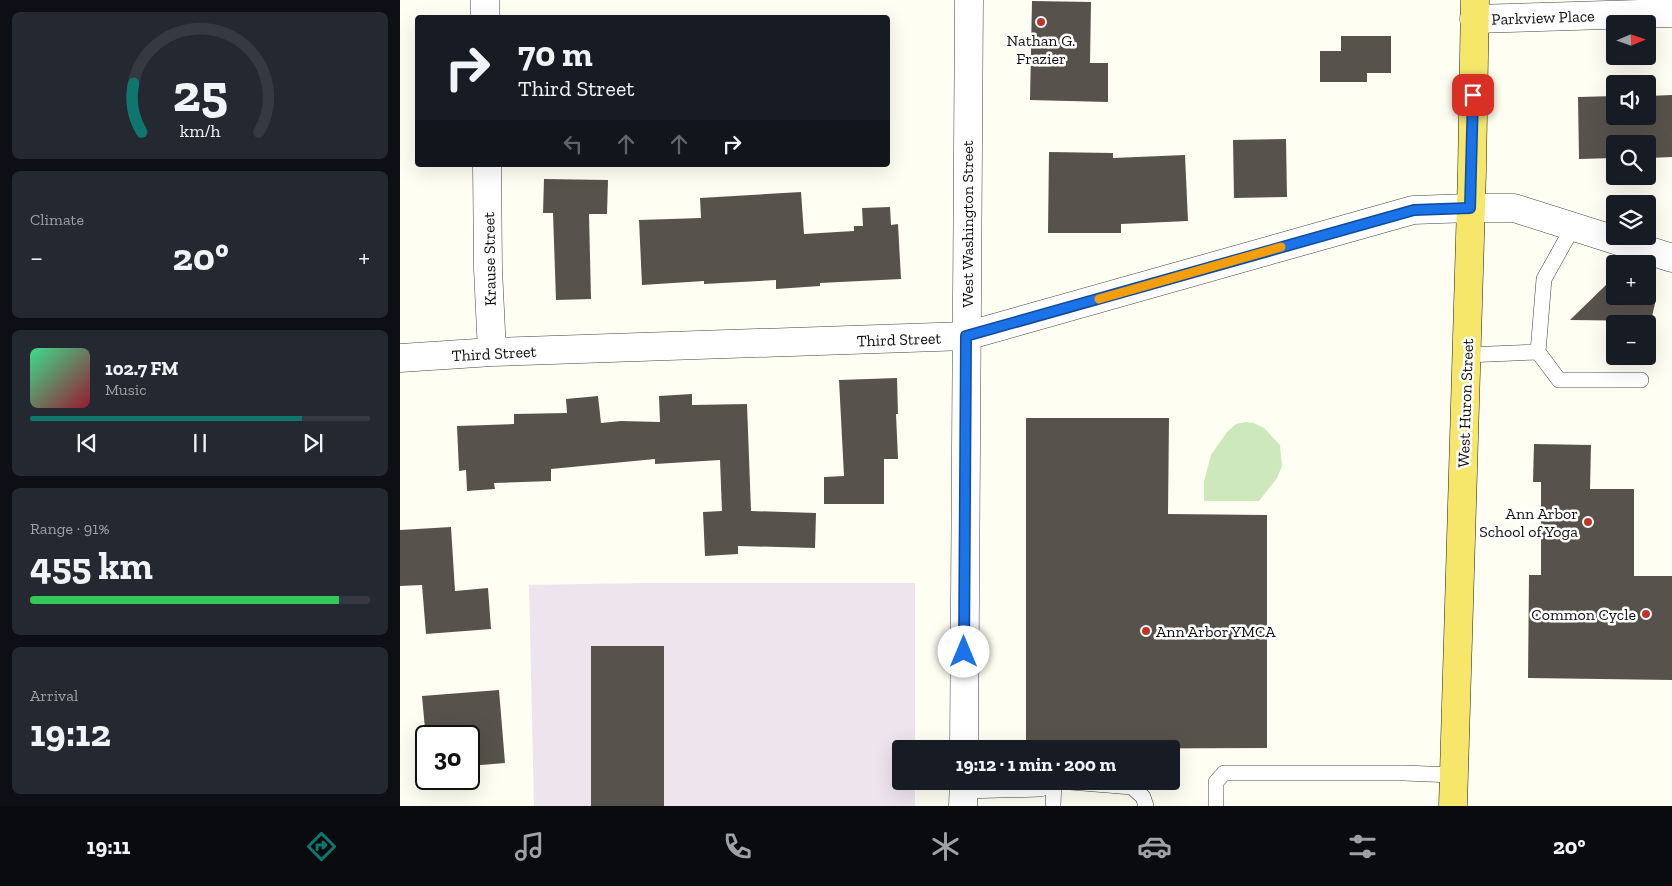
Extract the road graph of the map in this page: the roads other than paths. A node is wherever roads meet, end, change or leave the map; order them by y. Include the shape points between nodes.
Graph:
1 (485, 0) edge
2 (969, 0) edge
3 (1474, 9) edge
4 (1672, 13) edge
5 (485, 15) edge
6 (487, 167) edge
7 (1470, 208) junction
8 (1573, 227) junction
9 (1672, 258) edge
10 (966, 336) junction
11 (492, 352) junction
12 (1538, 352) junction
13 (1466, 355) junction
14 (400, 358) edge
15 (1641, 380) dead end
16 (964, 740) edge
17 (1453, 774) junction
18 (1022, 790) edge
19 (1054, 790) edge
20 (1135, 790) edge
21 (963, 793) edge
22 (1053, 806) edge
23 (1146, 806) edge
24 (1216, 806) edge
25 (1453, 806) edge

1 - 5 street
2 - 10 street, West Washington Street
3 - 4 street, Parkview Place
3 - 7 main road, West Huron Street
6 - 11 street, Krause Street
7 - 8 street, Third Street via 1514,208
7 - 10 street, Third Street via 1414,210
7 - 13 main road, West Huron Street
8 - 9 street, Third Street
8 - 12 lane via 1544,279
10 - 11 street, Third Street
10 - 16 street, West Washington Street
11 - 14 street, Third Street
12 - 13 lane
12 - 15 lane via 1559,380
13 - 17 main road, West Huron Street
17 - 24 lane via 1224,774 1216,782
17 - 25 main road, West Huron Street
18 - 21 lane
19 - 22 lane
20 - 23 lane via 1143,797

